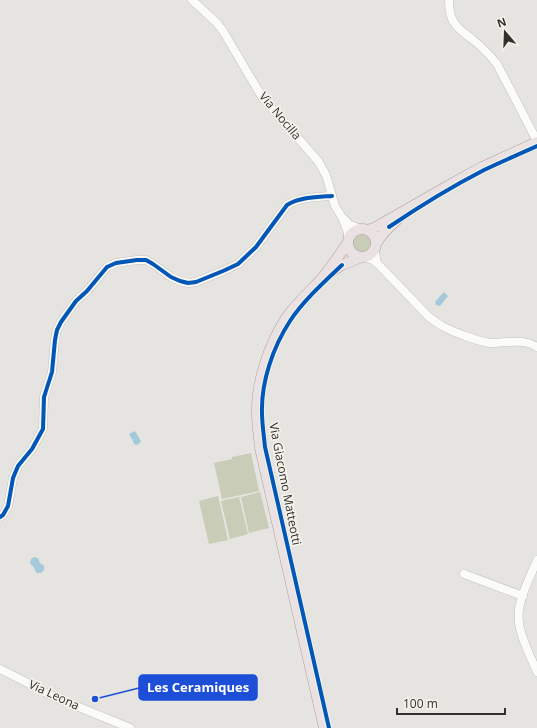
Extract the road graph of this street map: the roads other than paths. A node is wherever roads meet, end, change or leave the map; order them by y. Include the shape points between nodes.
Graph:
1 (192, 0) edge
2 (449, 0) edge
3 (537, 142) edge
4 (332, 196) junction
5 (417, 203) junction
6 (343, 219) junction
7 (364, 230) junction
8 (348, 241) junction
9 (375, 246) junction
10 (363, 257) junction
11 (377, 263) junction
12 (322, 278) junction
13 (537, 347) edge
14 (0, 517) edge
15 (537, 560) edge
16 (464, 574) dead end
17 (523, 596) junction
18 (0, 669) edge
19 (537, 672) edge
20 (130, 728) edge
21 (324, 728) edge

1 - 4 street, Via Nocilla via 217,23 262,97 318,161 326,175
2 - 3 street via 451,17 455,25 481,46 497,64
3 - 5 main road via 482,167
4 - 6 street, Via Nocilla
4 - 14 street via 300,199 287,205 256,247 238,264 196,282 180,281 146,260 116,263 106,267 76,301 57,330 52,372 44,396 42,430 32,449 18,466 8,506
5 - 7 main road via 374,228
5 - 9 main road via 389,227
6 - 7 street via 350,225
6 - 8 street, Via Nocilla
7 - 8 main road via 352,234
7 - 9 main road via 375,238
8 - 10 main road via 350,251
8 - 12 main road
9 - 10 main road via 372,253
9 - 11 street
10 - 11 street
10 - 12 main road via 342,265
11 - 13 street via 436,323 484,342 520,341
12 - 21 main road, Via Giacomo Matteotti via 286,318 274,340 258,391 257,412 260,448
15 - 17 street
16 - 17 street
17 - 19 street via 519,622
18 - 20 street, Via Leona via 52,696

